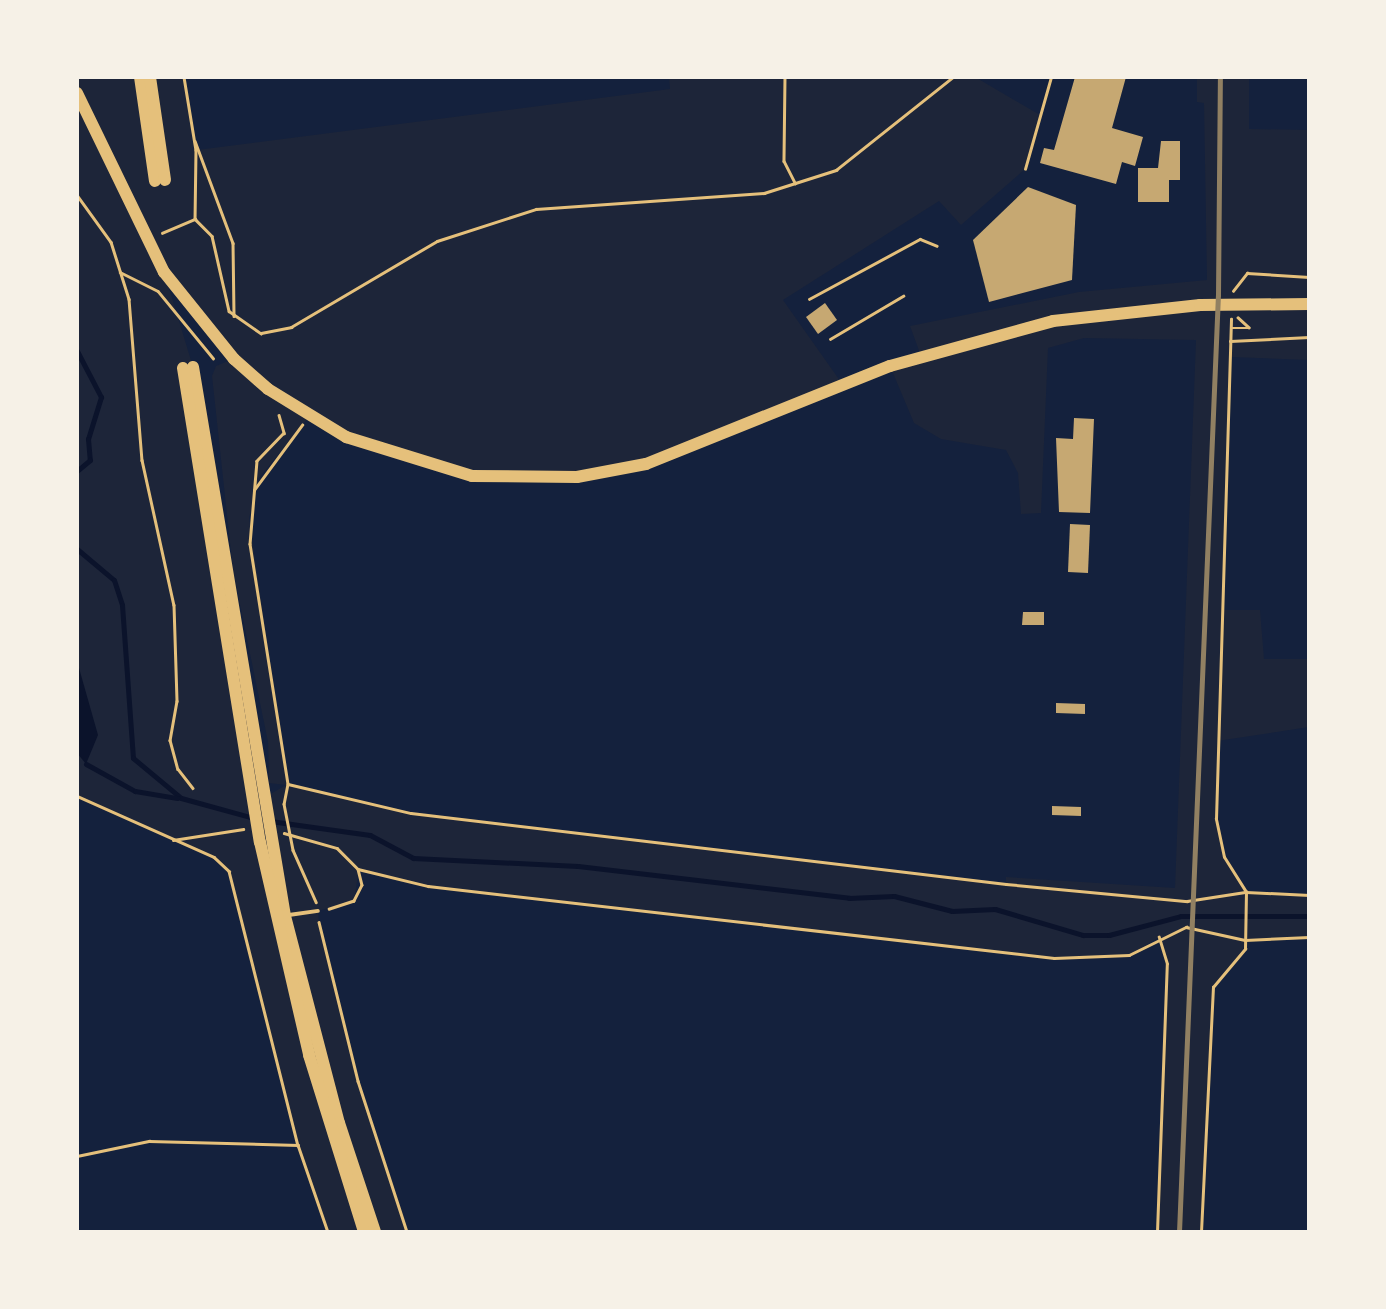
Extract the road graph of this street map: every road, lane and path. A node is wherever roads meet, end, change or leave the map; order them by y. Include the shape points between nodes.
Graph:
1 (140, 77) edge
2 (150, 77) edge
3 (184, 77) edge
4 (785, 77) edge
5 (953, 77) edge
6 (1051, 77) edge
7 (77, 93) edge
8 (195, 141) junction
9 (1025, 169) dead end
10 (795, 183) junction
11 (77, 195) edge
12 (195, 219) junction
13 (145, 240) junction
14 (937, 246) dead end
15 (120, 272) junction
16 (1309, 277) edge
17 (1232, 294) dead end
18 (903, 296) dead end
19 (809, 299) dead end
20 (1309, 304) edge
21 (234, 317) junction
22 (1231, 319) dead end
23 (1238, 323) dead end
24 (1231, 328) junction
25 (1309, 337) edge
26 (830, 340) dead end
27 (1230, 341) junction
28 (222, 367) dead end
29 (188, 368) dead end
30 (272, 409) dead end
31 (309, 417) junction
32 (252, 496) junction
33 (288, 785) junction
34 (193, 788) dead end
35 (77, 796) edge
36 (265, 842) junction
37 (1246, 892) junction
38 (1309, 895) edge
39 (318, 911) junction
40 (285, 916) junction
41 (1158, 937) junction
42 (1309, 937) edge
43 (1245, 940) junction
44 (298, 1144) junction
45 (77, 1156) edge
46 (328, 1232) edge
47 (364, 1232) edge
48 (375, 1232) edge
49 (407, 1232) edge
50 (1157, 1232) edge
51 (1201, 1232) edge

1 - 2 main road via 160,180
3 - 8 path
4 - 10 path via 784,161
5 - 10 path via 836,170
6 - 9 path
7 - 13 main road
8 - 12 path
8 - 21 path via 233,243
10 - 21 path via 690,202 536,209 437,242 290,327 261,332
11 - 15 path via 111,242
12 - 13 path
12 - 21 path via 212,236
13 - 31 main road via 202,326 268,389
14 - 19 path via 920,239
15 - 28 path via 158,291
15 - 34 path via 129,299 151,517 174,606 177,701 170,740 178,769
16 - 17 path via 1247,273 1236,279
18 - 26 path
20 - 31 main road via 1200,304 1067,319 978,338 890,366 675,455 577,477 511,479 436,468 387,454
22 - 24 path
23 - 24 path via 1249,328
24 - 27 path
25 - 27 path
27 - 37 path via 1216,820 1224,857
29 - 36 main road
30 - 32 path via 286,428 257,461
31 - 32 path via 272,460
32 - 33 path via 250,544
33 - 37 path via 411,813 1006,884 1187,901
33 - 39 path via 284,804 293,850
35 - 44 path via 214,857 229,871
36 - 40 main road
36 - 47 main road via 309,1055
37 - 38 path
37 - 43 path
39 - 40 lane
39 - 41 path via 354,901 362,885 358,869 428,886 1054,958 1129,955
39 - 49 path via 358,1081
40 - 48 main road via 338,1123
41 - 43 path via 1198,928
41 - 50 path via 1167,964
42 - 43 path
43 - 51 path via 1241,957 1213,987
44 - 45 path via 149,1142
44 - 46 path

